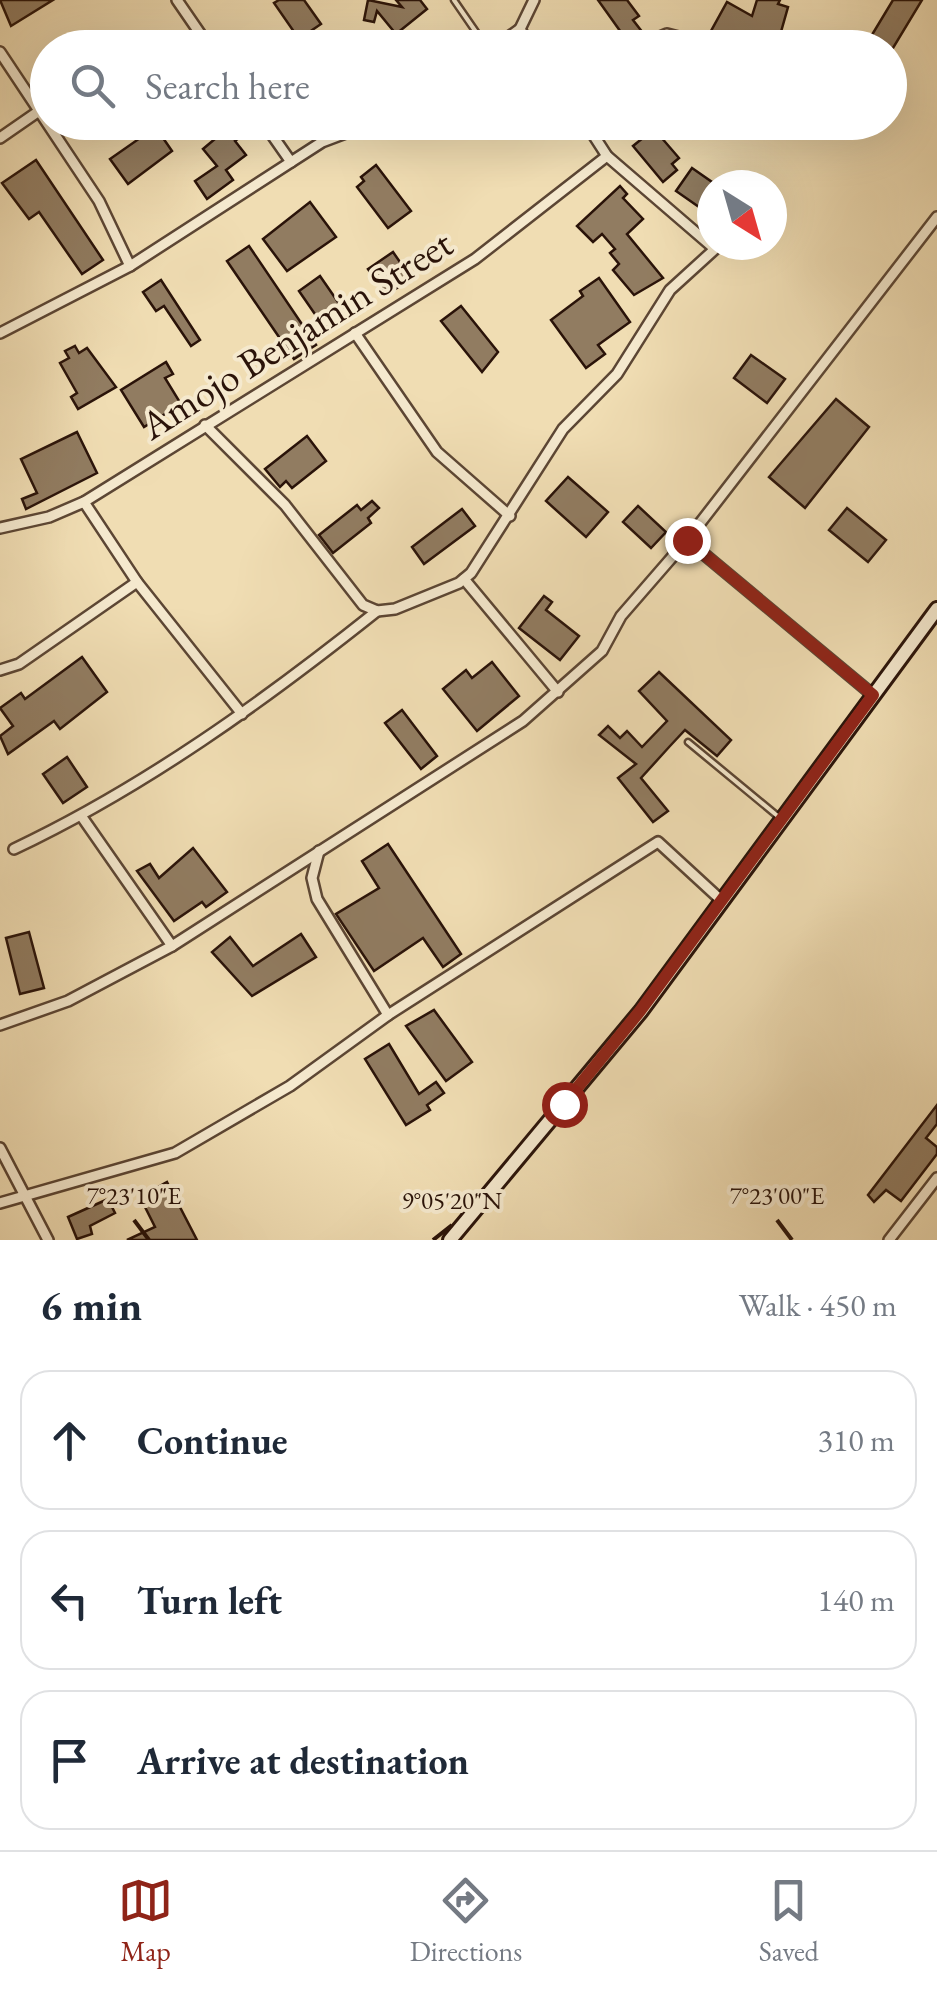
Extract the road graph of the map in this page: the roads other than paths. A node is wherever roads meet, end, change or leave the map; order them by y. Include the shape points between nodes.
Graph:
1 (454, 0) edge
2 (534, 0) edge
3 (182, 2) edge
4 (520, 29) edge
5 (199, 30) edge
6 (476, 30) edge
7 (0, 52) edge
8 (30, 97) edge
9 (30, 117) edge
10 (0, 138) edge
11 (58, 140) edge
12 (275, 140) edge
13 (329, 140) edge
14 (596, 140) edge
15 (606, 156) junction
16 (290, 162) junction
17 (937, 218) edge
18 (130, 266) junction
19 (0, 333) edge
20 (355, 333) junction
21 (205, 424) junction
22 (84, 502) junction
23 (510, 516) junction
24 (0, 528) edge
25 (687, 540) junction
26 (464, 578) junction
27 (137, 582) junction
28 (937, 609) edge
29 (377, 611) junction
30 (0, 670) edge
31 (558, 692) junction
32 (873, 695) junction
33 (242, 714) junction
34 (688, 742) dead end
35 (82, 817) junction
36 (780, 818) junction
37 (14, 848) dead end
38 (319, 851) junction
39 (721, 900) junction
40 (172, 946) junction
41 (388, 1016) junction
42 (0, 1026) edge
43 (0, 1148) edge
44 (937, 1178) edge
45 (24, 1195) junction
46 (0, 1203) edge
47 (48, 1240) edge
48 (450, 1240) edge
49 (889, 1240) edge

1 - 6 lane
2 - 4 street
3 - 5 street
7 - 8 street
9 - 10 street
11 - 18 street
12 - 16 street
13 - 16 street
14 - 15 street
15 - 20 street, Amojo Benjamin Street via 475,259
15 - 23 street via 715,249 651,314 618,374 543,456
16 - 18 street
17 - 25 street
18 - 19 street
20 - 21 street, Amojo Benjamin Street
20 - 23 street via 437,452
21 - 22 street, Amojo Benjamin Street
21 - 29 street via 285,505 364,605
22 - 24 street, Amojo Benjamin Street
22 - 27 street
23 - 26 street
25 - 31 street via 621,616 602,651
25 - 32 street
26 - 29 street
26 - 31 street
27 - 30 street via 19,664
27 - 33 street
28 - 32 street
29 - 33 street
31 - 38 street
32 - 36 street
33 - 35 street
34 - 36 lane
35 - 37 street
35 - 40 street
36 - 39 street
38 - 40 street
38 - 41 street via 312,878 317,899
39 - 41 street via 658,842
39 - 48 street via 640,1011
40 - 42 street via 68,1002
41 - 45 street via 290,1086 175,1153
43 - 45 street
44 - 49 street
45 - 46 street
45 - 47 street

